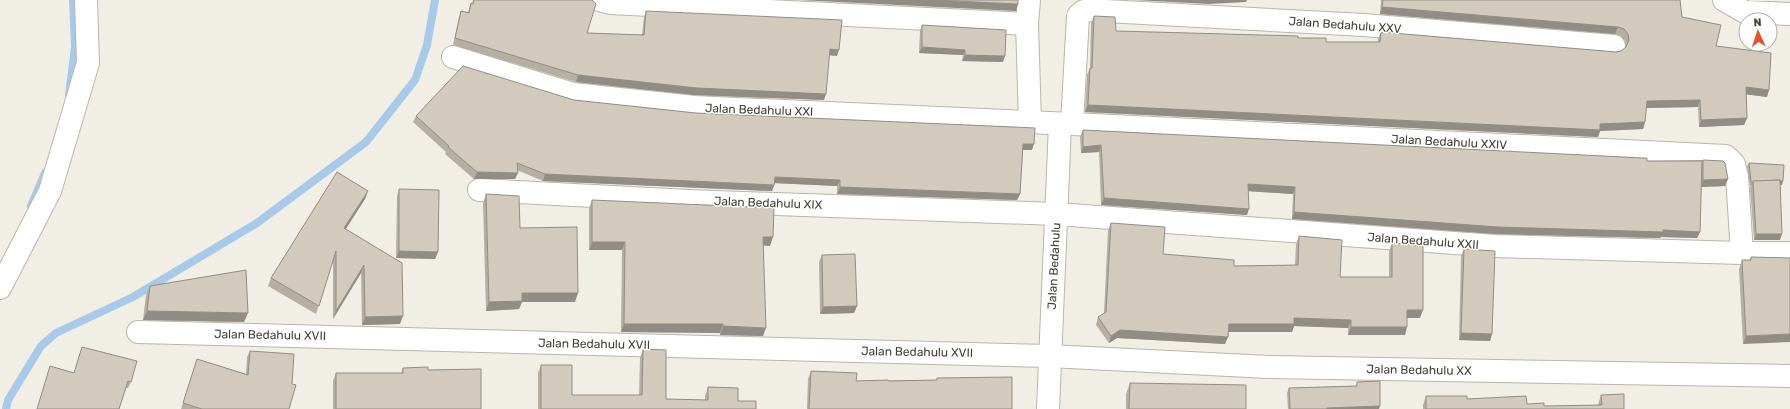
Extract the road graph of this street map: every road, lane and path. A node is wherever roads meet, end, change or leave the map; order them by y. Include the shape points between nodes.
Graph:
1 (86, 0) edge
2 (599, 0) edge
3 (1029, 0) edge
4 (1724, 0) edge
5 (1790, 14) edge
6 (1078, 16) joint
7 (1027, 24) junction
8 (1614, 46) dead end
9 (453, 57) dead end
10 (1030, 122) junction
11 (1066, 124) junction
12 (480, 190) dead end
13 (1057, 214) junction
14 (1742, 253) junction
15 (1790, 253) edge
16 (0, 288) edge
17 (138, 332) dead end
18 (1049, 356) junction
19 (1790, 376) edge
20 (1048, 409) edge

1 - 16 street via 88,63 50,191
2 - 7 street via 610,3
3 - 7 street
4 - 5 street via 1745,12
6 - 8 street, Jalan Bedahulu XXV via 1087,10 1356,25
6 - 11 street, Jalan Bedahulu
7 - 10 street
9 - 10 street, Jalan Bedahulu XXI via 573,94 694,107
10 - 11 street, Jalan Bedahulu XXI
11 - 13 street, Jalan Bedahulu
11 - 14 street, Jalan Bedahulu XXIV via 1726,156 1734,164 1737,177
12 - 13 street, Jalan Bedahulu XIX via 688,201
13 - 14 street, Jalan Bedahulu XXII via 1495,246
13 - 18 street, Jalan Bedahulu
14 - 15 street, Jalan Bedahulu XXII
17 - 18 street, Jalan Bedahulu XVII
18 - 19 street, Jalan Bedahulu XX via 1269,367
18 - 20 street, Jalan Bedahulu

